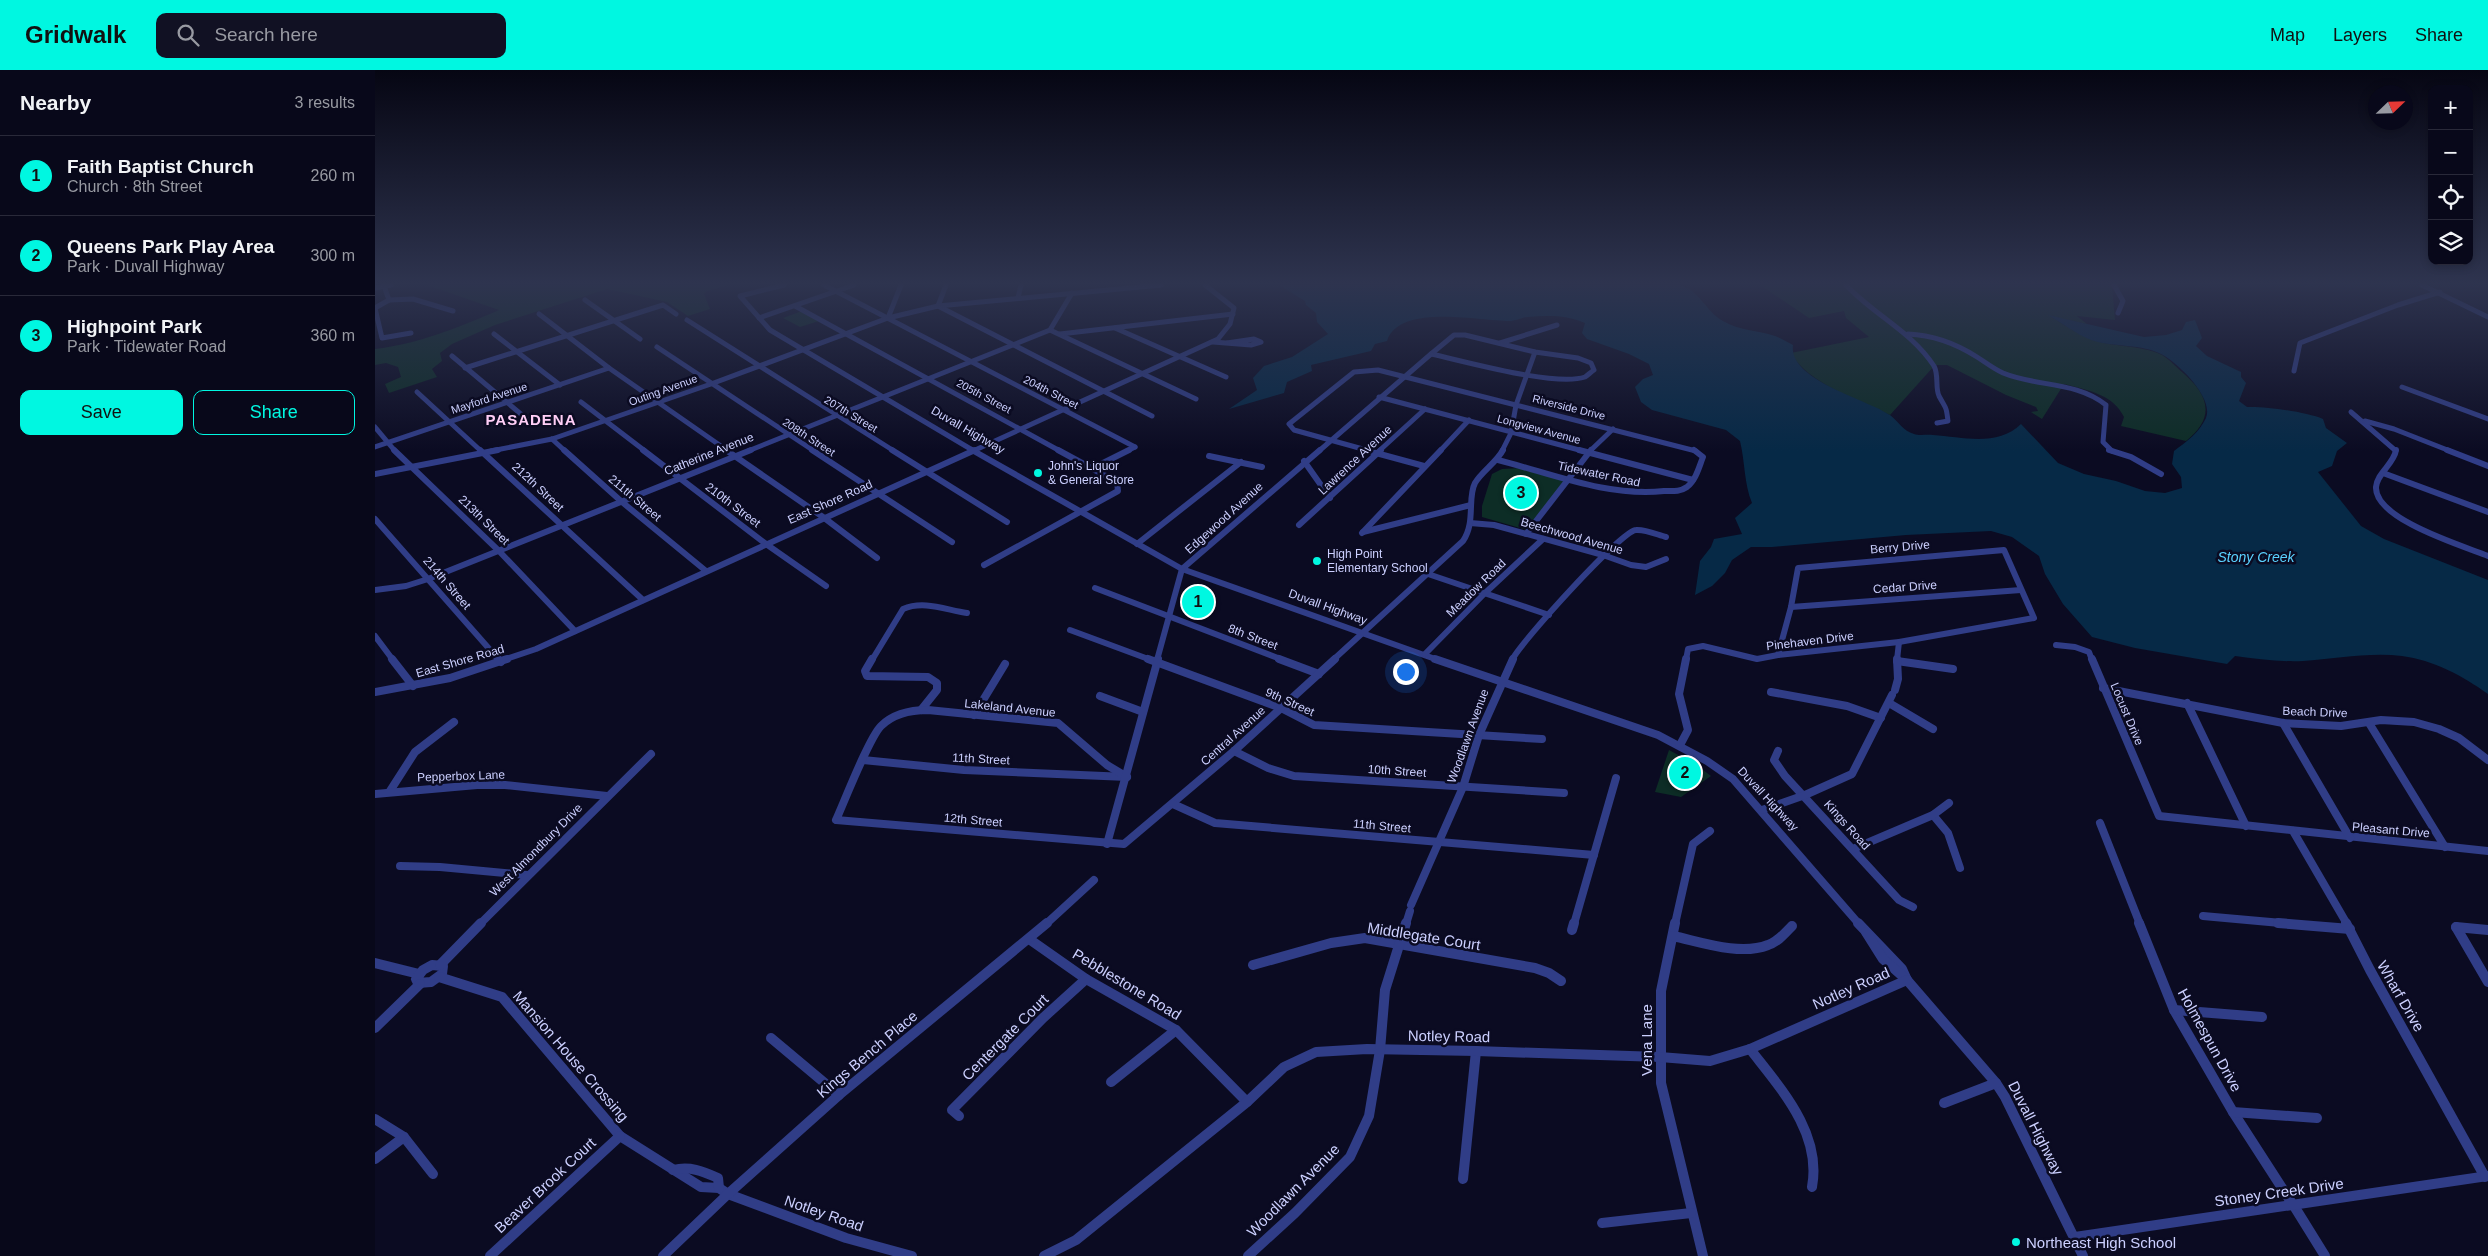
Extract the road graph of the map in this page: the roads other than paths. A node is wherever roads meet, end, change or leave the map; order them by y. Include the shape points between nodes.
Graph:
1 (503, 340) edge
2 (554, 340) edge
3 (574, 340) edge
4 (718, 340) edge
5 (788, 340) edge
6 (830, 340) edge
7 (859, 340) edge
8 (930, 340) edge
9 (1004, 340) edge
10 (1024, 340) edge
11 (1072, 340) edge
12 (1144, 340) edge
13 (1216, 340) edge
14 (1241, 340) edge
15 (1258, 340) edge
16 (1448, 340) edge
17 (1485, 340) edge
18 (1510, 340) edge
19 (1913, 340) edge
20 (1944, 340) edge
21 (2307, 340) edge
22 (1213, 342) junction
23 (1227, 343) junction
24 (1499, 344) junction
25 (1013, 345) junction
26 (657, 347) dead end
27 (804, 350) junction
28 (517, 352) junction
29 (1535, 352) junction
30 (1431, 354) junction
31 (451, 356) dead end
32 (1180, 356) junction
33 (971, 362) junction
34 (758, 366) junction
35 (465, 368) junction
36 (609, 368) junction
37 (2294, 371) dead end
38 (1143, 373) junction
39 (1528, 375) junction
40 (1403, 376) junction
41 (1225, 377) dead end
42 (929, 379) junction
43 (711, 384) junction
44 (561, 385) junction
45 (2402, 387) dead end
46 (1103, 390) junction
47 (417, 392) dead end
48 (885, 396) junction
49 (1379, 397) junction
50 (1196, 399) dead end
51 (506, 402) junction
52 (581, 402) dead end
53 (660, 402) junction
54 (1516, 404) junction
55 (1063, 409) junction
56 (1425, 409) junction
57 (2351, 412) dead end
58 (835, 416) junction
59 (1152, 416) dead end
60 (528, 420) dead end
61 (1469, 420) junction
62 (2362, 420) junction
63 (2488, 420) edge
64 (607, 421) junction
65 (449, 422) junction
66 (1937, 423) dead end
67 (375, 427) edge
68 (1021, 428) junction
69 (1613, 429) junction
70 (1511, 432) junction
71 (788, 435) junction
72 (552, 439) junction
73 (1330, 440) junction
74 (387, 443) junction
75 (375, 447) edge
76 (972, 450) junction
77 (1589, 452) junction
78 (485, 453) junction
79 (1379, 453) junction
80 (733, 456) junction
81 (1209, 456) dead end
82 (1498, 460) junction
83 (1304, 461) junction
84 (1241, 462) junction
85 (1424, 466) junction
86 (2488, 466) edge
87 (413, 467) junction
88 (1262, 467) dead end
89 (1093, 468) junction
90 (927, 471) junction
91 (2383, 472) junction
92 (375, 474) edge
93 (2161, 474) dead end
94 (680, 478) junction
95 (1569, 480) junction
96 (1693, 480) junction
97 (878, 493) junction
98 (1330, 498) junction
99 (622, 502) junction
100 (1471, 505) junction
101 (2488, 512) edge
102 (1083, 513) junction
103 (823, 517) junction
104 (375, 519) edge
105 (1007, 522) dead end
106 (1470, 523) junction
107 (1299, 525) dead end
108 (562, 526) junction
109 (1526, 534) junction
110 (1666, 537) dead end
111 (1543, 539) junction
112 (952, 542) dead end
113 (766, 544) junction
114 (1137, 544) junction
115 (499, 551) junction
116 (1603, 555) junction
117 (2488, 556) edge
118 (877, 558) dead end
119 (1666, 559) dead end
120 (984, 565) dead end
121 (1183, 569) junction
122 (706, 571) junction
123 (1428, 574) junction
124 (428, 579) junction
125 (826, 586) dead end
126 (1095, 588) dead end
127 (375, 590) edge
128 (2021, 590) junction
129 (1484, 594) junction
130 (643, 600) junction
131 (1791, 607) junction
132 (967, 613) dead end
133 (1549, 615) junction
134 (1169, 617) junction
135 (1070, 630) dead end
136 (575, 631) junction
137 (1362, 634) junction
138 (375, 636) edge
139 (1899, 642) junction
140 (2056, 645) dead end
141 (1425, 654) junction
142 (1777, 655) junction
143 (1897, 661) junction
144 (501, 662) junction
145 (1156, 662) junction
146 (1005, 664) dead end
147 (1953, 669) dead end
148 (1319, 674) junction
149 (1502, 681) junction
150 (413, 686) junction
151 (2103, 688) junction
152 (375, 692) edge
153 (1771, 692) dead end
154 (1100, 696) dead end
155 (1892, 696) junction
156 (2187, 703) junction
157 (1281, 708) junction
158 (921, 710) junction
159 (1143, 712) junction
160 (974, 715) junction
161 (1881, 718) junction
162 (454, 722) dead end
163 (2283, 723) junction
164 (2369, 723) junction
165 (1933, 729) dead end
166 (1479, 736) junction
167 (1542, 739) dead end
168 (1680, 745) junction
169 (1234, 751) junction
170 (1778, 751) dead end
171 (651, 754) dead end
172 (863, 760) junction
173 (2488, 760) edge
174 (1127, 777) junction
175 (1616, 778) dead end
176 (1463, 787) junction
177 (390, 791) junction
178 (1564, 793) dead end
179 (375, 794) edge
180 (1805, 795) junction
181 (607, 796) junction
182 (1949, 803) dead end
183 (1173, 804) junction
184 (1762, 810) junction
185 (1933, 815) junction
186 (2159, 816) joint
187 (2100, 823) dead end
188 (2246, 826) junction
189 (2293, 830) junction
190 (1710, 831) dead end
191 (2350, 838) junction
192 (1437, 842) junction
193 (1107, 844) junction
194 (2445, 847) junction
195 (1853, 849) junction
196 (2488, 851) edge
197 (1594, 855) junction
198 (400, 866) dead end
199 (1960, 868) dead end
200 (527, 875) junction
201 (1094, 880) dead end
202 (1913, 907) dead end
203 (2203, 916) dead end
204 (1792, 926) dead end
205 (2351, 929) junction
206 (1572, 930) dead end
207 (2488, 930) edge
208 (1673, 936) junction
209 (1029, 939) junction
210 (1398, 944) junction
211 (375, 963) edge
212 (440, 964) junction
213 (1253, 965) dead end
214 (419, 974) junction
215 (439, 977) junction
216 (1086, 979) junction
217 (1907, 980) junction
218 (1561, 981) dead end
219 (2488, 982) edge
220 (420, 984) junction
221 (2174, 1010) junction
222 (2262, 1017) dead end
223 (375, 1028) edge
224 (1175, 1030) junction
225 (771, 1038) dead end
226 (1750, 1049) junction
227 (1380, 1050) junction
228 (1476, 1051) junction
229 (1660, 1057) junction
230 (1111, 1082) dead end
231 (1996, 1083) junction
232 (839, 1095) junction
233 (1247, 1102) junction
234 (1944, 1102) dead end
235 (2233, 1112) junction
236 (959, 1116) dead end
237 (2317, 1118) dead end
238 (375, 1119) edge
239 (620, 1136) junction
240 (404, 1137) junction
241 (375, 1160) edge
242 (673, 1170) junction
243 (433, 1174) dead end
244 (2486, 1176) edge
245 (1463, 1179) dead end
246 (1812, 1187) dead end
247 (723, 1191) junction
248 (2293, 1206) junction
249 (1691, 1213) junction
250 (1602, 1223) dead end
251 (2075, 1236) junction
252 (490, 1256) edge
253 (663, 1256) edge
254 (912, 1256) edge
255 (1044, 1256) edge
256 (1248, 1256) edge
257 (1703, 1256) edge
258 (2083, 1256) edge
259 (2325, 1256) edge

1 - 28 street
2 - 28 street
3 - 36 street
4 - 34 street, 207th Street
5 - 27 street, Duvall Highway
6 - 27 street, Outing Avenue
7 - 42 street, 205th Street
8 - 33 street, 204th Street
9 - 25 street
10 - 25 street, Catherine Avenue
11 - 38 street
12 - 32 street
13 - 22 street, East Shore Road
14 - 23 street
15 - 23 street via 1261,342 1254,345
16 - 30 street, Edgewood Avenue
17 - 24 street, Edgewood Avenue
18 - 24 street
19 - 66 street via 1935,368 1939,396 1946,404 1948,421
20 - 93 street via 1957,344 2009,375 2097,397 2107,405 2103,442 2109,450 2131,457
21 - 37 street via 2300,343
22 - 23 street
22 - 32 street, East Shore Road
24 - 29 street
25 - 33 street, Catherine Avenue
25 - 46 street
26 - 43 street, 208th Street
27 - 34 street, Outing Avenue
27 - 48 street, Duvall Highway
28 - 35 street
28 - 44 street
29 - 39 street
29 - 39 street via 1578,358 1591,363 1594,370 1584,378 1571,380
30 - 39 street
30 - 40 street, Edgewood Avenue
31 - 35 street
32 - 38 street, East Shore Road
32 - 41 street
33 - 42 street, Catherine Avenue
33 - 55 street, 204th Street
34 - 43 street, Outing Avenue
34 - 58 street, 207th Street
35 - 51 street
36 - 44 street, Mayford Avenue
36 - 53 street
38 - 46 street, East Shore Road
38 - 50 street
39 - 54 street
40 - 49 street, Edgewood Avenue
40 - 54 street, Riverside Drive
40 - 73 street, Riverside Drive via 1378,370 1353,372 1289,424 1294,430
42 - 48 street, Catherine Avenue
42 - 68 street, 205th Street
43 - 53 street, Outing Avenue
43 - 71 street, 208th Street
44 - 51 street, Mayford Avenue
45 - 63 street
46 - 55 street, East Shore Road
46 - 59 street
47 - 65 street, 212th Street
48 - 58 street, Catherine Avenue
48 - 76 street, Duvall Highway
49 - 56 street, Longview Avenue
49 - 73 street, Edgewood Avenue
51 - 60 street
51 - 65 street, Mayford Avenue
52 - 64 street, 210th Street
53 - 64 street, Outing Avenue
53 - 80 street
54 - 69 street, Riverside Drive
54 - 70 street
55 - 68 street, East Shore Road
55 - 89 street, 204th Street via 1135,447
56 - 61 street, Longview Avenue
56 - 79 street, Lawrence Avenue
57 - 62 street
58 - 71 street, Catherine Avenue
58 - 90 street, 207th Street
61 - 70 street, Longview Avenue
61 - 85 street
62 - 86 street via 2394,429
62 - 91 street via 2397,448 2396,456
64 - 72 street, Outing Avenue
64 - 94 street, 210th Street
65 - 74 street, Mayford Avenue
65 - 78 street, 212th Street
67 - 74 street, 213th Street
68 - 76 street, East Shore Road
68 - 89 street, 205th Street
69 - 77 street
69 - 96 street, Riverside Drive via 1693,449 1703,457
70 - 77 street, Longview Avenue
70 - 82 street
71 - 80 street, Catherine Avenue
71 - 97 street, 208th Street
72 - 78 street, Outing Avenue
72 - 99 street, 211th Street
73 - 79 street
73 - 83 street, Edgewood Avenue
74 - 75 street, Mayford Avenue
74 - 87 street, 213th Street
76 - 90 street, East Shore Road
76 - 102 street, Duvall Highway
77 - 95 street
77 - 96 street, Longview Avenue
78 - 87 street, Outing Avenue
78 - 108 street, 212th Street
79 - 85 street
79 - 98 street, Lawrence Avenue
80 - 94 street, Catherine Avenue
80 - 103 street
81 - 84 street
82 - 95 street, Tidewater Road
82 - 100 street via 1475,484
83 - 98 street
83 - 121 street, Edgewood Avenue
84 - 88 street
84 - 114 street
85 - 100 street via 1362,533
87 - 92 street, Outing Avenue
87 - 115 street, 213th Street
89 - 102 street, 205th Street via 1117,482 1118,491
90 - 97 street, East Shore Road
90 - 105 street, 207th Street
91 - 101 street
91 - 117 street via 2376,489 2388,510 2410,523
94 - 99 street, Catherine Avenue
94 - 113 street, 210th Street
95 - 96 street, Tidewater Road via 1633,494 1685,489
95 - 109 street
97 - 103 street, East Shore Road
97 - 112 street, 208th Street
98 - 107 street, Lawrence Avenue
99 - 108 street, Catherine Avenue
99 - 122 street, 211th Street
100 - 106 street
102 - 114 street, Duvall Highway
102 - 120 street
103 - 113 street, East Shore Road
103 - 118 street
104 - 124 street, 214th Street
106 - 109 street, Beechwood Avenue via 1494,525
106 - 123 street, Central Avenue via 1463,541
108 - 115 street, Catherine Avenue
108 - 130 street, 212th Street
109 - 111 street, Beechwood Avenue
110 - 116 street, Woodlawn Avenue via 1636,530 1625,535
111 - 116 street, Beechwood Avenue
111 - 129 street, Meadow Road
113 - 122 street, East Shore Road
113 - 125 street, 210th Street
114 - 121 street, Duvall Highway
115 - 124 street, Catherine Avenue
115 - 136 street, 213th Street
116 - 119 street, Beechwood Avenue via 1646,567
116 - 133 street, Woodlawn Avenue
121 - 134 street, Edgewood Avenue
121 - 137 street, Duvall Highway
122 - 130 street, East Shore Road
123 - 129 street
123 - 137 street, Central Avenue
124 - 127 street, Catherine Avenue
124 - 144 street, 214th Street
126 - 134 street, 8th Street
128 - 131 street, Cedar Drive
128 - 131 street, Berry Drive via 2004,550 1798,568
128 - 139 street, Pinehaven Drive via 2034,618
129 - 133 street
129 - 141 street, Meadow Road
130 - 136 street, East Shore Road
131 - 142 street
132 - 158 street via 931,606 907,606 865,670 867,676 928,677 933,680 937,683 937,690
133 - 149 street, Woodlawn Avenue via 1514,656
134 - 145 street, Edgewood Avenue
134 - 148 street, 8th Street
135 - 145 street, 9th Street
136 - 144 street, East Shore Road
137 - 141 street, Duvall Highway
137 - 148 street, Central Avenue
138 - 150 street
139 - 142 street, Pinehaven Drive
139 - 143 street
140 - 151 street, Locust Drive via 2089,652
141 - 149 street, Duvall Highway
142 - 168 street, Pinehaven Drive via 1757,659 1703,646 1688,648 1679,694 1688,730
143 - 147 street
143 - 155 street via 1899,678
144 - 150 street, East Shore Road
145 - 157 street, 9th Street
145 - 159 street, Edgewood Avenue
146 - 160 street
148 - 157 street, Central Avenue
149 - 166 street, Woodlawn Avenue
149 - 168 street, Duvall Highway via 1621,721
150 - 152 street, East Shore Road
151 - 156 street, Beach Drive
151 - 186 street, Locust Drive
153 - 161 street via 1847,706
154 - 159 street
155 - 161 street
155 - 165 street
156 - 163 street, Beach Drive
156 - 188 street
157 - 166 street, 9th Street via 1314,725
157 - 169 street, Central Avenue
158 - 160 street, Lakeland Avenue
158 - 172 street, Lakeland Avenue via 901,712 887,718 877,730
159 - 174 street, Edgewood Avenue
160 - 174 street, Lakeland Avenue via 1059,723 1107,765
161 - 180 street via 1852,774
162 - 177 street via 415,752
163 - 164 street, Beach Drive via 2341,726
163 - 191 street
164 - 173 street, Beach Drive via 2381,720 2414,722 2439,729 2459,738
164 - 194 street
166 - 167 street, 9th Street
166 - 176 street, Woodlawn Avenue
168 - 184 street, Duvall Highway via 1733,780
169 - 176 street, 10th Street via 1268,768 1294,776
169 - 183 street, Central Avenue
170 - 180 street, Kings Road via 1774,760
171 - 181 street, West Almondbury Drive
172 - 174 street, 11th Street via 964,770
172 - 193 street, 12th Street via 836,820
174 - 193 street, Edgewood Avenue
175 - 197 street
176 - 178 street, 10th Street
176 - 192 street, Woodlawn Avenue
177 - 179 street, Pepperbox Lane
177 - 181 street, Pepperbox Lane via 505,785
180 - 184 street
180 - 195 street, Kings Road
181 - 200 street, West Almondbury Drive
182 - 185 street
183 - 192 street, 11th Street via 1215,823
183 - 193 street, Central Avenue via 1124,844
184 - 217 street, Duvall Highway via 1865,931 1869,942 1893,971
185 - 195 street
185 - 199 street via 1948,833
186 - 188 street, Pleasant Drive
187 - 221 street, Holmespun Drive
188 - 189 street, Pleasant Drive
189 - 191 street, Pleasant Drive
189 - 205 street, Wharf Drive
190 - 208 street, Vena Lane via 1691,849
191 - 194 street, Pleasant Drive
192 - 197 street, 11th Street
192 - 210 street, Woodlawn Avenue
194 - 196 street, Pleasant Drive
195 - 202 street, Kings Road via 1899,900
197 - 206 street
198 - 200 street
200 - 212 street, West Almondbury Drive
201 - 209 street, Kings Bench Place
203 - 205 street
204 - 208 street via 1769,945 1752,948
205 - 244 street, Wharf Drive via 2370,970
207 - 219 street via 2456,927
208 - 229 street, Vena Lane via 1661,991
209 - 216 street, Pebblestone Road
209 - 232 street, Kings Bench Place
210 - 213 street, Middlegate Court via 1365,938 1331,943
210 - 218 street, Middlegate Court via 1535,968
210 - 227 street, Woodlawn Avenue via 1385,990
211 - 214 street
212 - 214 street
212 - 215 street via 444,971
214 - 220 street via 416,981
215 - 220 street
215 - 239 street, Mansion House Crossing via 502,997
216 - 224 street, Pebblestone Road
216 - 236 street, Centergate Court via 953,1110
217 - 226 street, Notley Road
217 - 231 street, Duvall Highway
220 - 223 street
221 - 222 street
221 - 235 street, Holmespun Drive
224 - 230 street
224 - 233 street, Pebblestone Road
225 - 232 street
226 - 229 street, Notley Road via 1710,1061
226 - 246 street via 1804,1127 1815,1165
227 - 228 street, Notley Road
227 - 233 street, Notley Road via 1316,1052 1284,1068
227 - 256 street, Woodlawn Avenue via 1369,1116 1350,1157
228 - 229 street, Notley Road
228 - 245 street
229 - 249 street, Vena Lane via 1661,1083
231 - 234 street
231 - 251 street, Duvall Highway
232 - 247 street, Kings Bench Place
233 - 255 street, Notley Road via 1076,1240
235 - 237 street
235 - 248 street, Holmespun Drive
238 - 240 street
239 - 242 street, Mansion House Crossing
239 - 252 street, Beaver Brook Court
240 - 241 street
240 - 243 street
242 - 247 street, Mansion House Crossing via 701,1187
242 - 247 street via 689,1166 703,1171 718,1178
244 - 248 street, Stoney Creek Drive
247 - 253 street, Kings Bench Place
247 - 254 street, Notley Road via 846,1238
248 - 251 street, Stoney Creek Drive
248 - 259 street, Holmespun Drive
249 - 250 street
249 - 257 street, Vena Lane
251 - 258 street, Duvall Highway

